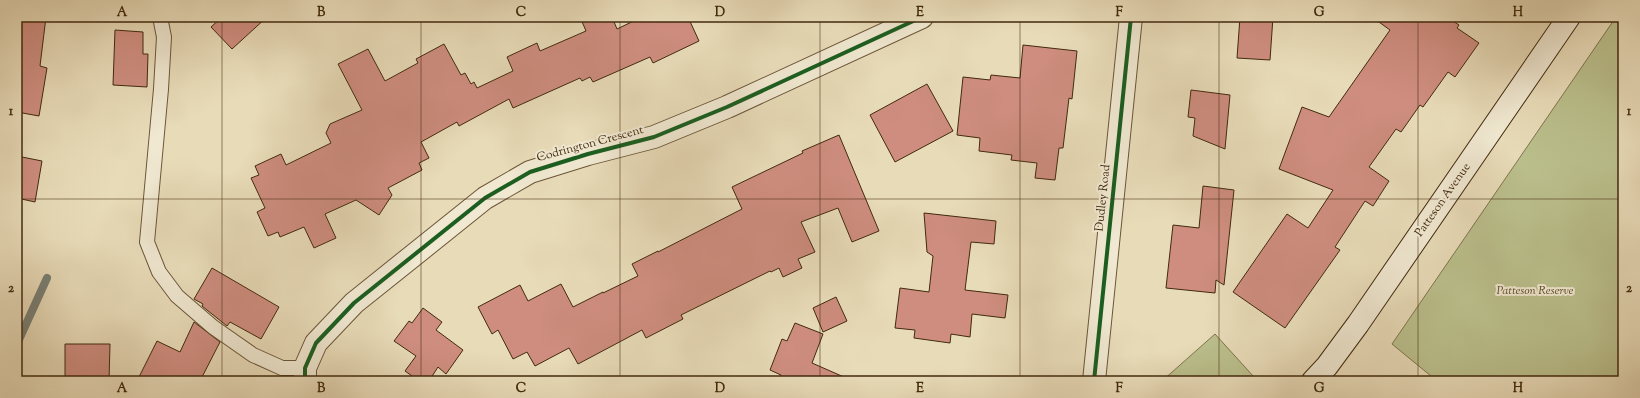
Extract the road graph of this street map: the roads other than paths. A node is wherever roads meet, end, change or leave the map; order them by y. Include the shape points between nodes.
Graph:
1 (160, 17) edge
2 (922, 17) edge
3 (1131, 17) edge
4 (1569, 17) edge
5 (305, 374) edge
6 (1094, 381) edge
7 (1313, 381) edge

1 - 5 lane via 164,37 161,89 147,242 156,266 177,296 213,327 253,355 282,368
2 - 5 street, Codrington Crescent via 727,107 654,137 530,172 485,198 354,303 316,343
3 - 6 street, Dudley Road
4 - 7 street, Patteson Avenue via 1358,324

